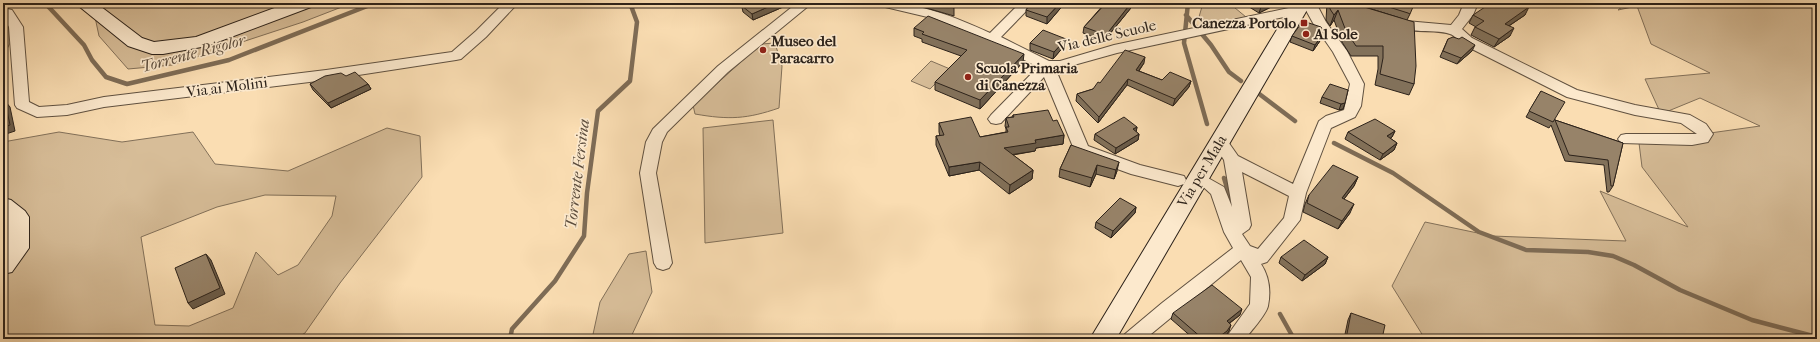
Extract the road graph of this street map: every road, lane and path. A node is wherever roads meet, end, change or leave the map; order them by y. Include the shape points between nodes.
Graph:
1 (84, 3) edge
2 (305, 3) edge
3 (511, 3) edge
4 (805, 3) edge
5 (886, 3) edge
6 (1028, 3) edge
7 (1471, 3) edge
8 (1303, 5) edge
9 (3, 12) edge
10 (1382, 18) edge
11 (1454, 30) junction
12 (992, 39) junction
13 (1047, 66) junction
14 (996, 119) dead end
15 (1626, 139) dead end
16 (1220, 140) junction
17 (1232, 160) junction
18 (1178, 180) dead end
19 (1208, 184) dead end
20 (1298, 193) junction
21 (3, 206) edge
22 (1232, 232) junction
23 (1242, 250) junction
24 (663, 263) dead end
25 (3, 265) edge
26 (1103, 339) edge
27 (1132, 339) edge
28 (1234, 339) edge

1 - 2 main road via 135,42 163,48 200,42
3 - 9 street, Via ai Molini via 456,56 37,112 22,105 16,27 7,13
4 - 24 street via 723,69 660,128 654,142 648,173
5 - 12 street, Via delle Scuole via 941,16
6 - 12 street
7 - 11 street via 1466,15
8 - 13 street, Via delle Scuole via 1175,38 1114,49 1061,65
8 - 16 main road, Via per Mala
8 - 20 street via 1340,51 1357,84 1354,106 1350,113 1324,125
10 - 11 street via 1404,24
11 - 15 street via 1467,40 1572,94 1635,110 1685,119 1701,128 1705,134 1703,138 1692,140
12 - 13 street, Via delle Scuole
13 - 14 street
13 - 18 street via 1082,150 1137,170
16 - 17 street
16 - 26 main road, Via per Mala
17 - 20 street
17 - 22 street via 1243,225
19 - 22 street via 1218,191
20 - 23 street via 1292,220 1261,256
21 - 25 main road via 17,216 17,248
22 - 23 street
23 - 27 street
23 - 28 street via 1260,276 1259,306

